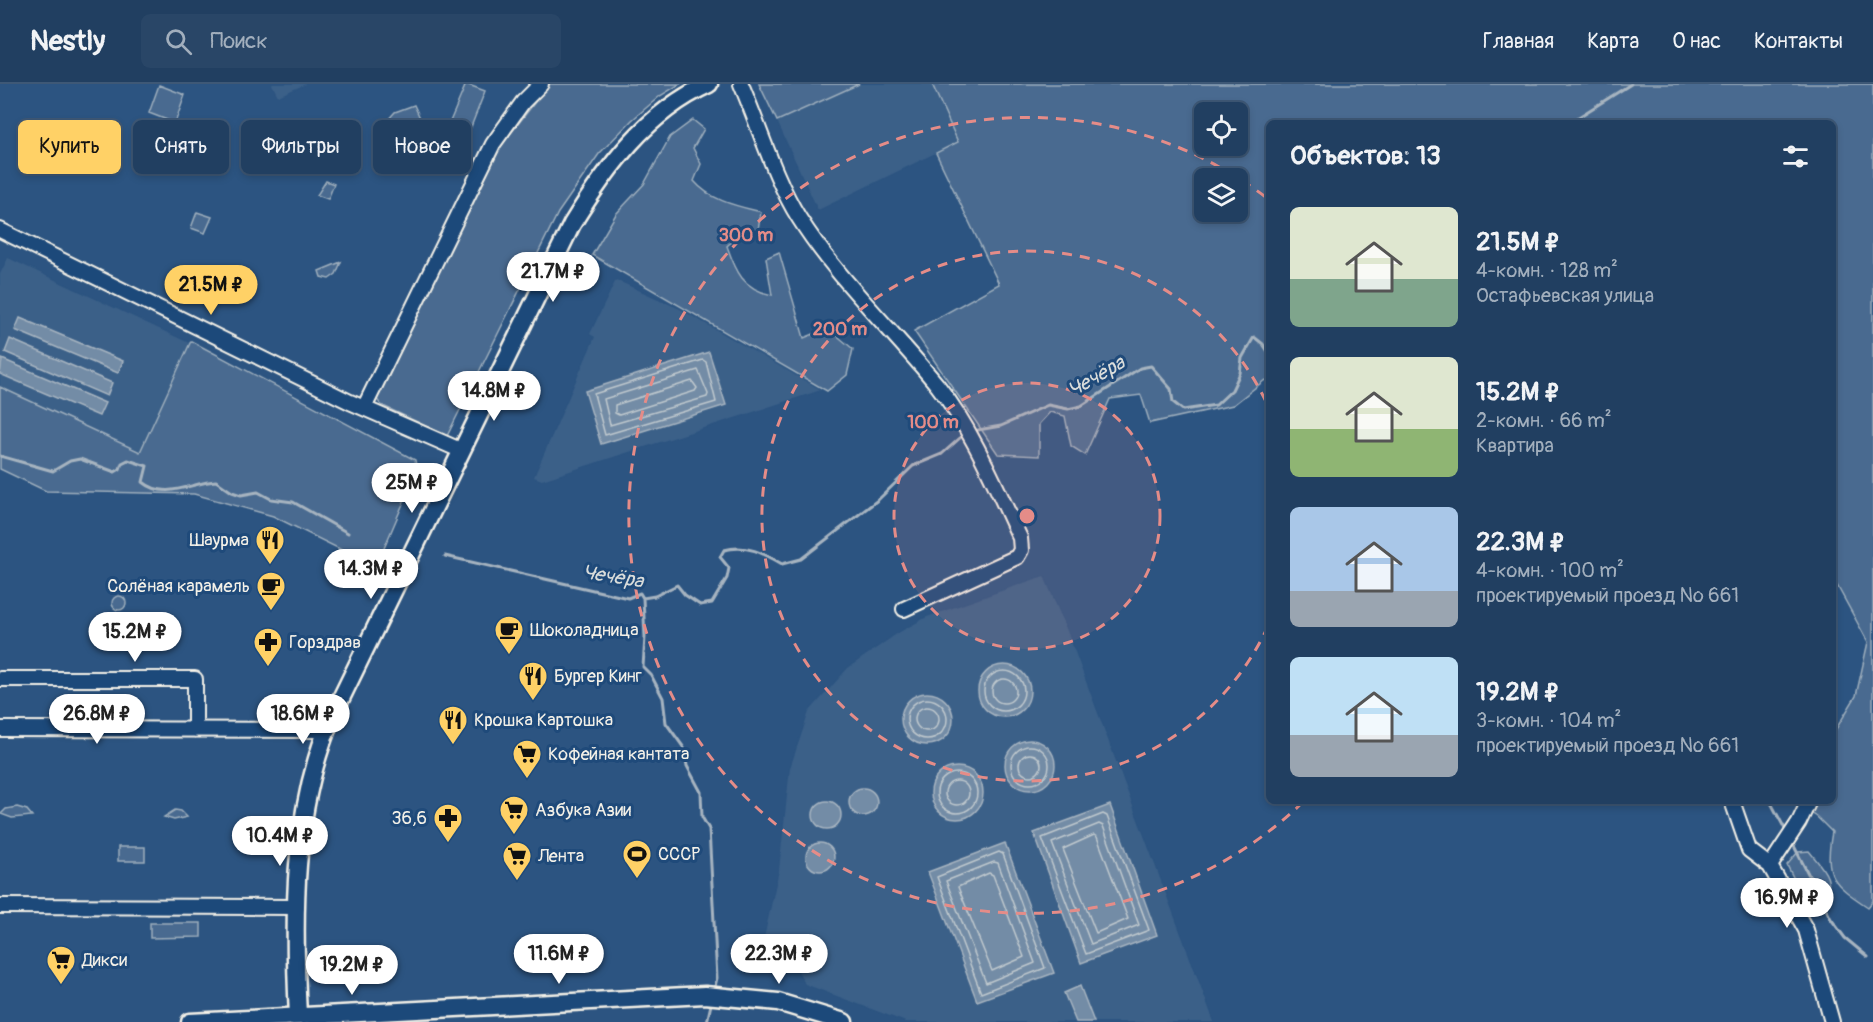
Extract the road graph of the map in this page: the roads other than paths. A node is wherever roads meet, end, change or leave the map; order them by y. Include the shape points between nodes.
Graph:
1 (541, 84) edge
2 (709, 84) edge
3 (741, 84) edge
4 (0, 230) edge
5 (364, 408) junction
6 (460, 450) junction
7 (904, 609) dead end
8 (0, 678) edge
9 (0, 729) edge
10 (195, 730) junction
11 (326, 730) junction
12 (1733, 804) edge
13 (1808, 804) edge
14 (1770, 866) junction
15 (0, 906) edge
16 (297, 907) junction
17 (297, 1016) junction
18 (190, 1022) edge
19 (844, 1022) edge
20 (1832, 1022) edge

1 - 5 street via 523,102 489,153
2 - 6 main road via 680,98 649,122 584,204
3 - 7 street via 798,216 850,289 938,386 968,432 1020,538 1017,557
4 - 5 street
5 - 6 street
6 - 11 main road
8 - 10 street via 195,679
9 - 10 street
10 - 11 street
11 - 16 main road via 315,760 301,828
12 - 14 street via 1749,850
13 - 14 street
14 - 20 street via 1806,930
15 - 16 street
16 - 17 main road
17 - 18 main road
17 - 19 main road via 705,995 778,1002

